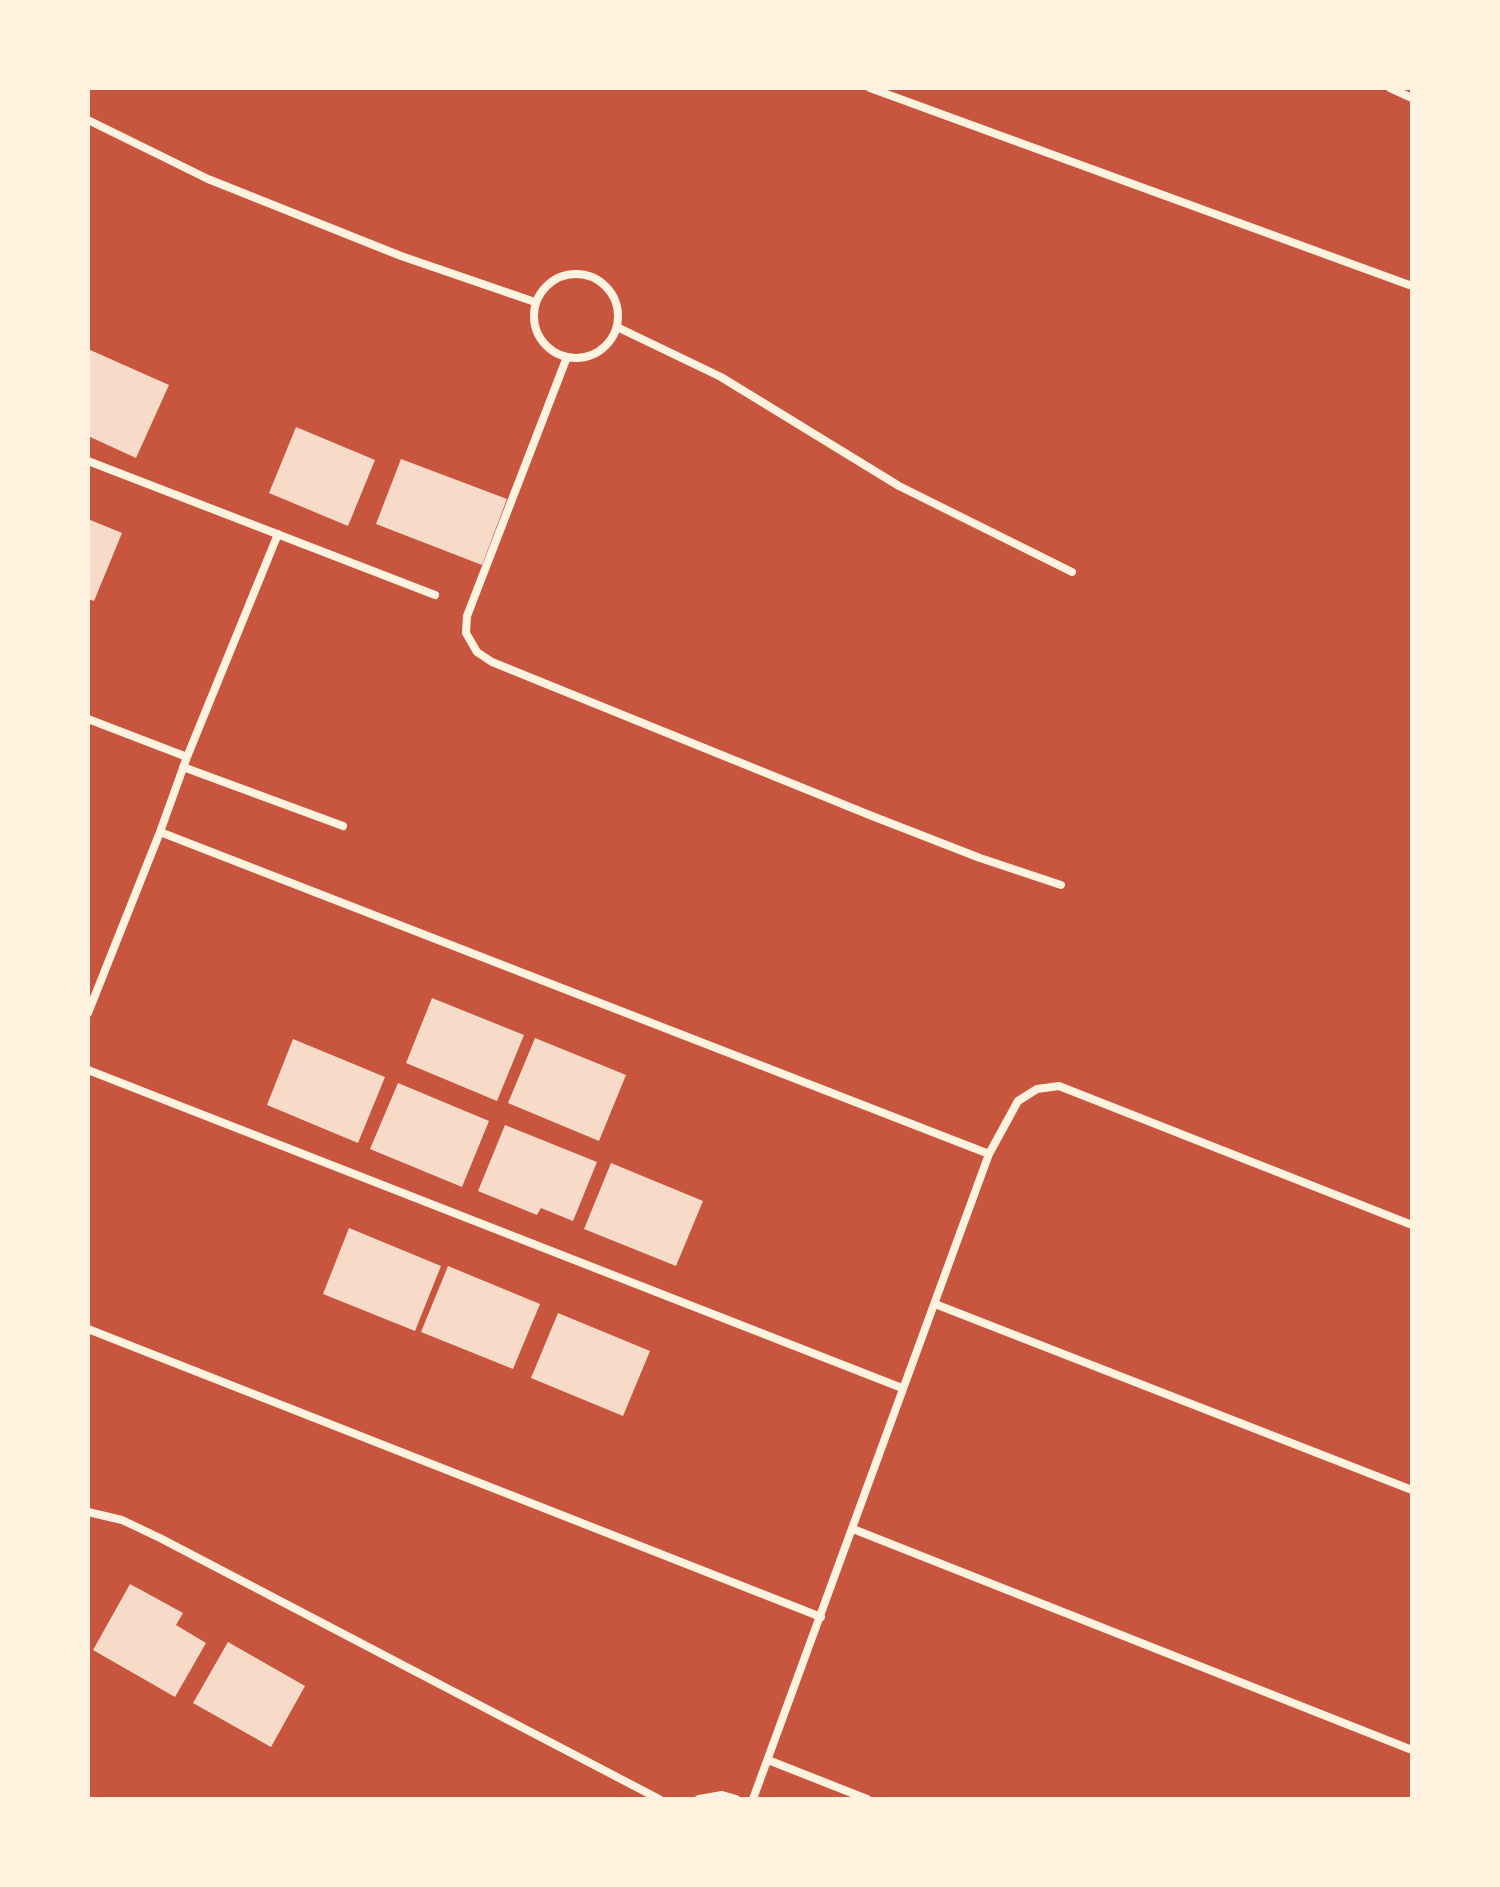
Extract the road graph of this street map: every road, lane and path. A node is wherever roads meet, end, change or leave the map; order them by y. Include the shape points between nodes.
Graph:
1 (870, 88) edge
2 (1390, 88) edge
3 (1412, 98) edge
4 (88, 120) edge
5 (1412, 286) edge
6 (535, 302) junction
7 (617, 327) junction
8 (567, 357) junction
9 (88, 461) edge
10 (278, 534) junction
11 (1072, 572) dead end
12 (435, 595) dead end
13 (88, 719) edge
14 (187, 757) junction
15 (183, 767) junction
16 (343, 826) dead end
17 (160, 832) junction
18 (1061, 885) dead end
19 (88, 982) edge
20 (98, 986) junction
21 (88, 1013) edge
22 (88, 1070) edge
23 (989, 1154) junction
24 (1412, 1225) edge
25 (935, 1304) junction
26 (88, 1329) edge
27 (902, 1388) junction
28 (1412, 1490) edge
29 (88, 1512) edge
30 (853, 1529) junction
31 (821, 1617) junction
32 (1412, 1750) edge
33 (768, 1760) junction
34 (659, 1799) edge
35 (699, 1799) edge
36 (736, 1799) edge
37 (753, 1799) edge
38 (867, 1799) edge

1 - 5 street
2 - 3 street
4 - 6 street via 208,179 401,256
6 - 7 street via 560,276 597,279 618,309
6 - 8 street via 539,337
7 - 8 street via 598,352
7 - 11 street via 721,377 899,486
8 - 18 street via 467,616 466,633 477,652 843,804
9 - 10 street
10 - 12 street
10 - 14 street
13 - 14 street
14 - 15 street
15 - 16 street
15 - 17 street
17 - 20 street
17 - 23 street
19 - 20 street
20 - 21 street
22 - 27 street
23 - 24 street via 1018,1101 1037,1089 1059,1086
23 - 25 street
25 - 27 street
25 - 28 street
26 - 31 street
27 - 30 street
29 - 34 street via 122,1520 160,1538
30 - 31 street
30 - 32 street
31 - 33 street
33 - 37 street
33 - 38 street
35 - 36 street

